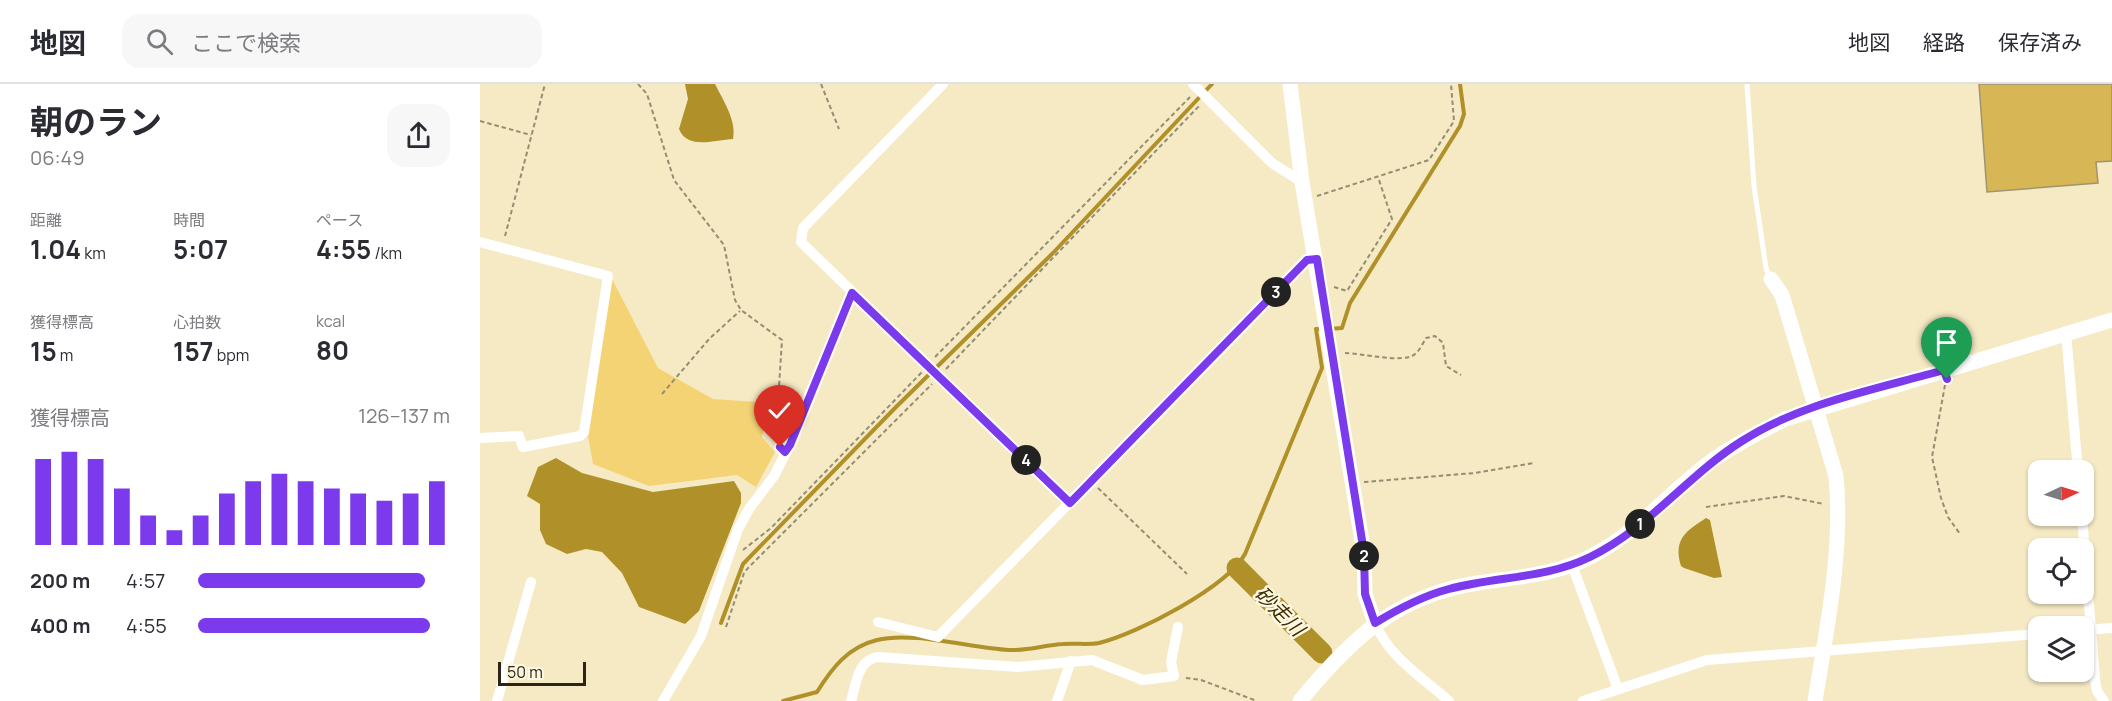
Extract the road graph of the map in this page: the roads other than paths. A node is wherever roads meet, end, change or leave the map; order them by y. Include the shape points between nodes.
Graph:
1 (944, 84) edge
2 (1290, 84) edge
3 (1747, 84) edge
4 (1200, 92) edge
5 (1304, 190) junction
6 (480, 242) edge
7 (1317, 259) junction
8 (1771, 279) joint
9 (852, 293) junction
10 (2112, 320) edge
11 (2066, 333) junction
12 (1817, 407) junction
13 (480, 438) edge
14 (2077, 460) edge
15 (1070, 503) junction
16 (2082, 526) edge
17 (1572, 565) junction
18 (531, 582) dead end
19 (2086, 616) edge
20 (878, 622) dead end
21 (1375, 623) junction
22 (1178, 627) dead end
23 (2112, 628) edge
24 (2094, 629) edge
25 (2028, 635) edge
26 (1822, 650) junction
27 (1071, 661) junction
28 (2094, 672) edge
29 (1618, 689) junction
30 (497, 701) edge
31 (663, 701) edge
32 (851, 701) edge
33 (1057, 701) edge
34 (1300, 701) edge
35 (1449, 701) edge
36 (1583, 701) edge
37 (1815, 701) edge
38 (2104, 701) edge

1 - 9 street via 801,232 801,242
2 - 5 street
3 - 8 lane via 1754,186
4 - 5 street
5 - 7 street
6 - 13 street via 608,276 584,432 523,447 519,436
7 - 15 street via 1307,260
7 - 21 street via 1364,553 1365,594
8 - 12 street via 1782,295
9 - 15 street
9 - 31 street via 774,476 749,509 701,636
10 - 11 street
11 - 12 street
11 - 14 street
12 - 17 street via 1743,440 1709,463 1624,536
12 - 26 street via 1832,455 1839,504 1837,554
15 - 20 street via 938,641
16 - 19 street
17 - 21 street via 1531,577 1449,589
17 - 29 street
18 - 30 street
21 - 34 street via 1331,664
21 - 35 street via 1380,638
22 - 27 street via 1171,662 1174,676 1143,680 1092,660
23 - 24 street
25 - 26 street
26 - 29 street via 1707,660
26 - 37 street
27 - 32 street via 1018,668 870,658 862,666
27 - 33 street
28 - 38 street via 2097,690
29 - 36 street

